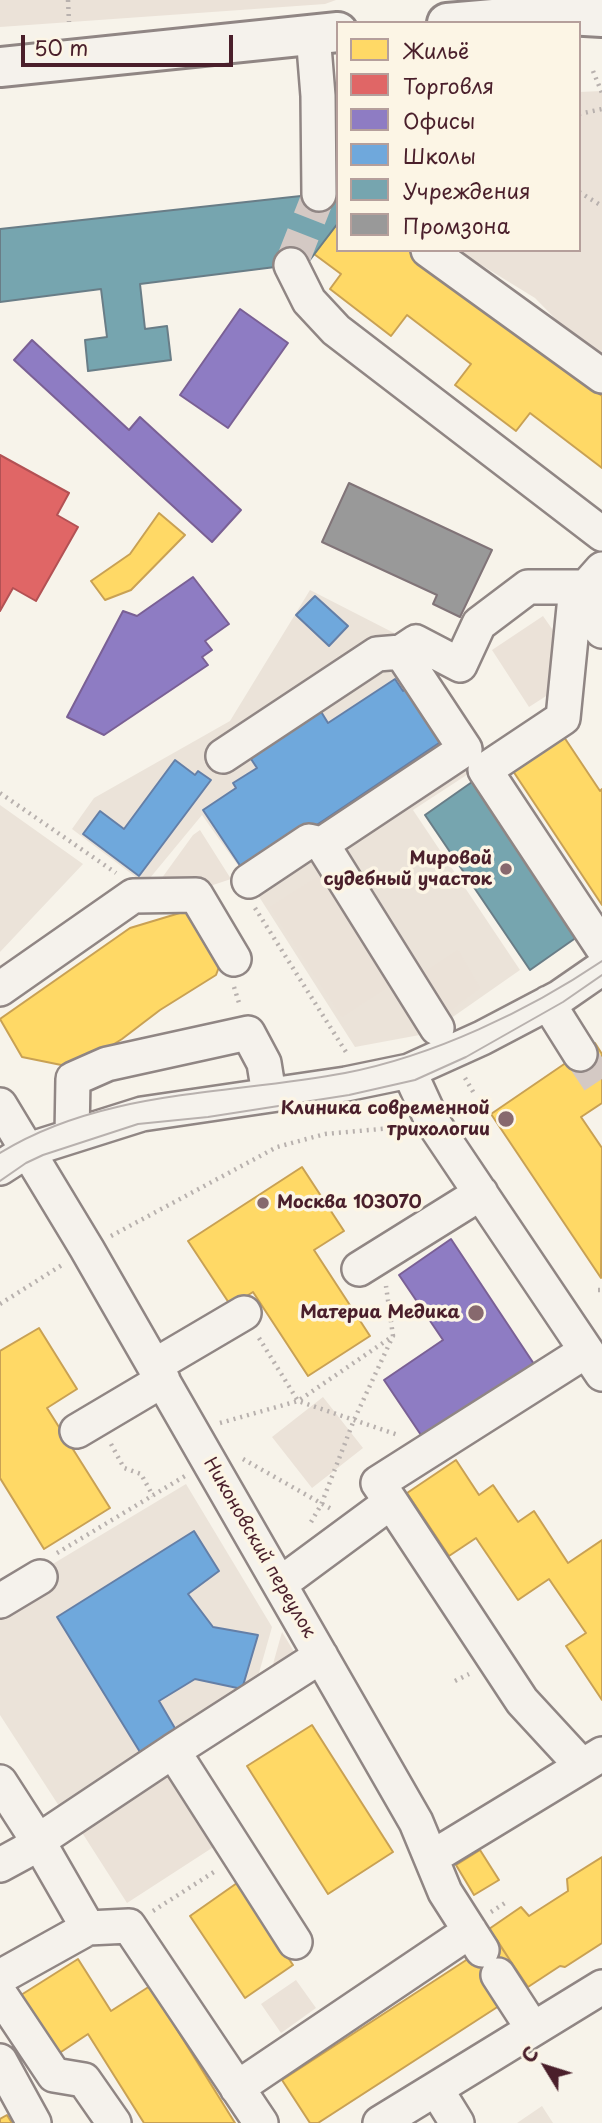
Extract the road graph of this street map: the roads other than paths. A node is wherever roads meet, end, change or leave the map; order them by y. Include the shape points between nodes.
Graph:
1 (602, 17) edge
2 (470, 21) edge
3 (325, 33) edge
4 (0, 67) edge
5 (325, 183) tunnel mouth
6 (431, 252) edge
7 (291, 265) dead end
8 (602, 376) edge
9 (602, 534) edge
10 (588, 581) edge
11 (602, 631) edge
12 (401, 652) junction
13 (223, 756) dead end
14 (322, 844) junction
15 (249, 881) dead end
16 (602, 947) edge
17 (234, 960) road end
18 (602, 968) edge
19 (0, 989) edge
20 (548, 1003) junction
21 (437, 1028) dead end
22 (580, 1054) tunnel mouth
23 (409, 1071) junction
24 (269, 1094) junction
25 (0, 1105) edge
26 (72, 1136) junction
27 (28, 1150) junction
28 (0, 1168) edge
29 (481, 1193) junction
30 (371, 1262) road end
31 (244, 1313) road end
32 (594, 1363) edge
33 (158, 1373) junction
34 (87, 1425) road end
35 (391, 1502) junction
36 (47, 1566) road end
37 (280, 1584) junction
38 (0, 1601) edge
39 (321, 1656) junction
40 (173, 1751) junction
41 (592, 1760) edge
42 (0, 1782) edge
43 (38, 1841) junction
44 (444, 1850) dead end
45 (0, 1865) edge
46 (88, 1928) junction
47 (295, 1942) dead end
48 (483, 1952) junction
49 (0, 1977) edge
50 (602, 1987) edge
51 (0, 1994) edge
52 (533, 2029) junction
53 (0, 2062) edge
54 (237, 2088) junction
55 (436, 2089) junction
56 (34, 2123) edge
57 (114, 2123) edge
58 (261, 2123) edge
59 (380, 2123) edge
60 (457, 2123) edge

1 - 2 main road via 550,14
3 - 4 main road
3 - 5 street via 318,96
6 - 8 street
7 - 9 street via 309,301 336,330
10 - 11 street via 586,612
10 - 12 street via 528,587 479,624 460,665 416,642
10 - 16 street via 563,718 485,770
12 - 13 street via 377,654
12 - 14 street via 465,749
14 - 15 street via 309,841
14 - 21 street
17 - 19 street via 196,895 133,896
18 - 20 street
20 - 22 street
20 - 23 street
23 - 24 street
23 - 29 street via 432,1121
24 - 26 street via 142,1114
24 - 26 street via 264,1063 248,1033 107,1064 73,1079
25 - 27 street, Никоновский переулок
26 - 27 street
27 - 28 street
27 - 33 street, Никоновский переулок
29 - 30 street
29 - 32 street
31 - 33 street
32 - 35 street via 378,1483
33 - 34 street
33 - 37 street, Никоновский переулок
35 - 37 street
35 - 41 street via 522,1701
36 - 38 street
37 - 39 street, Никоновский переулок
39 - 40 street
39 - 48 street, Никоновский переулок via 416,1822 445,1892
40 - 43 street
40 - 47 street
41 - 44 street
42 - 43 street
43 - 45 street
43 - 46 street
46 - 49 street
46 - 54 street via 129,1926
48 - 52 street, Никоновский переулок
48 - 54 street
50 - 52 street
51 - 57 street via 54,2075 84,2080
52 - 55 street
53 - 56 street
54 - 58 street
55 - 59 street
55 - 60 street

